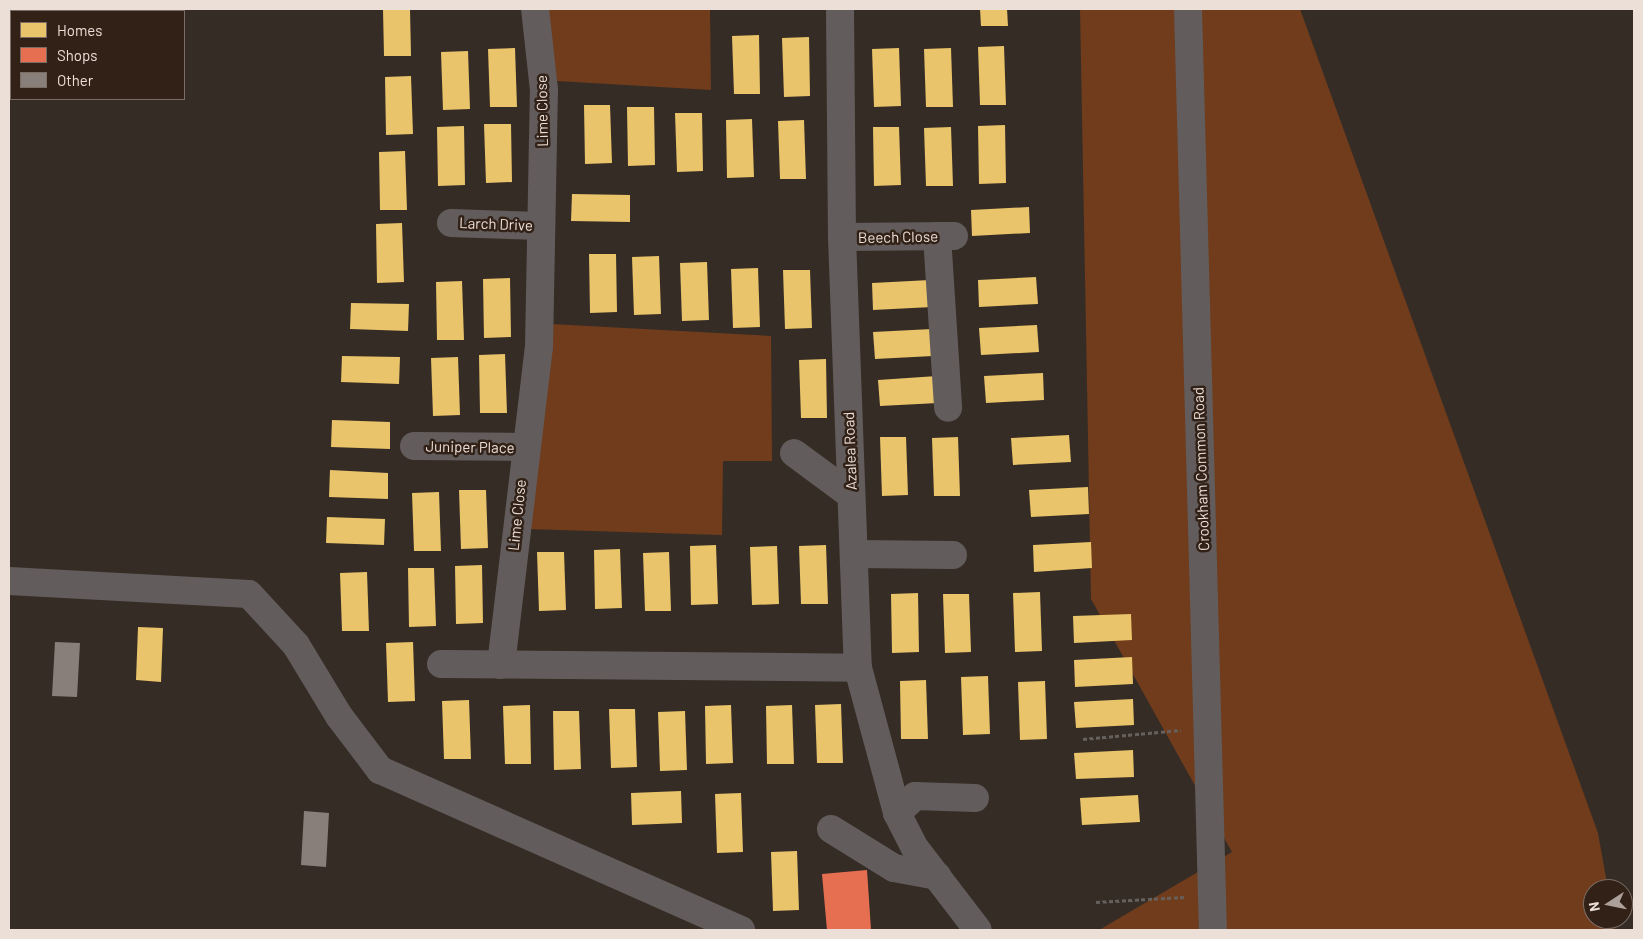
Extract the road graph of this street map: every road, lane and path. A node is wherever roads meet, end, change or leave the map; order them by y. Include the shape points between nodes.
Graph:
1 (535, 9) edge
2 (840, 9) edge
3 (1188, 9) edge
4 (451, 223) dead end
5 (541, 226) junction
6 (842, 237) junction
7 (948, 408) dead end
8 (414, 446) dead end
9 (525, 447) junction
10 (794, 453) dead end
11 (851, 495) junction
12 (854, 554) junction
13 (953, 554) dead end
14 (9, 581) edge
15 (441, 664) dead end
16 (501, 665) junction
17 (858, 668) junction
18 (1209, 728) junction
19 (1083, 739) dead end
20 (975, 798) dead end
21 (897, 813) junction
22 (831, 829) dead end
23 (937, 876) junction
24 (1212, 895) junction
25 (1096, 902) dead end
26 (741, 930) edge
27 (978, 930) edge
28 (1213, 930) edge

1 - 5 street, Lime Close via 544,90
2 - 6 street, Azalea Road
3 - 18 street, Crookham Common Road
4 - 5 street, Larch Drive
5 - 9 street, Lime Close via 539,346
6 - 7 street, Beech Close via 945,236
6 - 11 street, Azalea Road
8 - 9 street, Juniper Place
9 - 16 street, Lime Close
10 - 11 street
11 - 12 street, Azalea Road
12 - 13 street
12 - 17 street, Azalea Road
14 - 26 street via 249,594 296,645 339,716 380,770
15 - 16 street
16 - 17 street
17 - 21 street, Azalea Road
18 - 19 path
18 - 24 street, Crookham Common Road
20 - 21 street via 915,796
21 - 23 street, Azalea Road
22 - 23 street via 894,868
23 - 27 street, Azalea Road
24 - 25 path
24 - 28 street, Crookham Common Road

